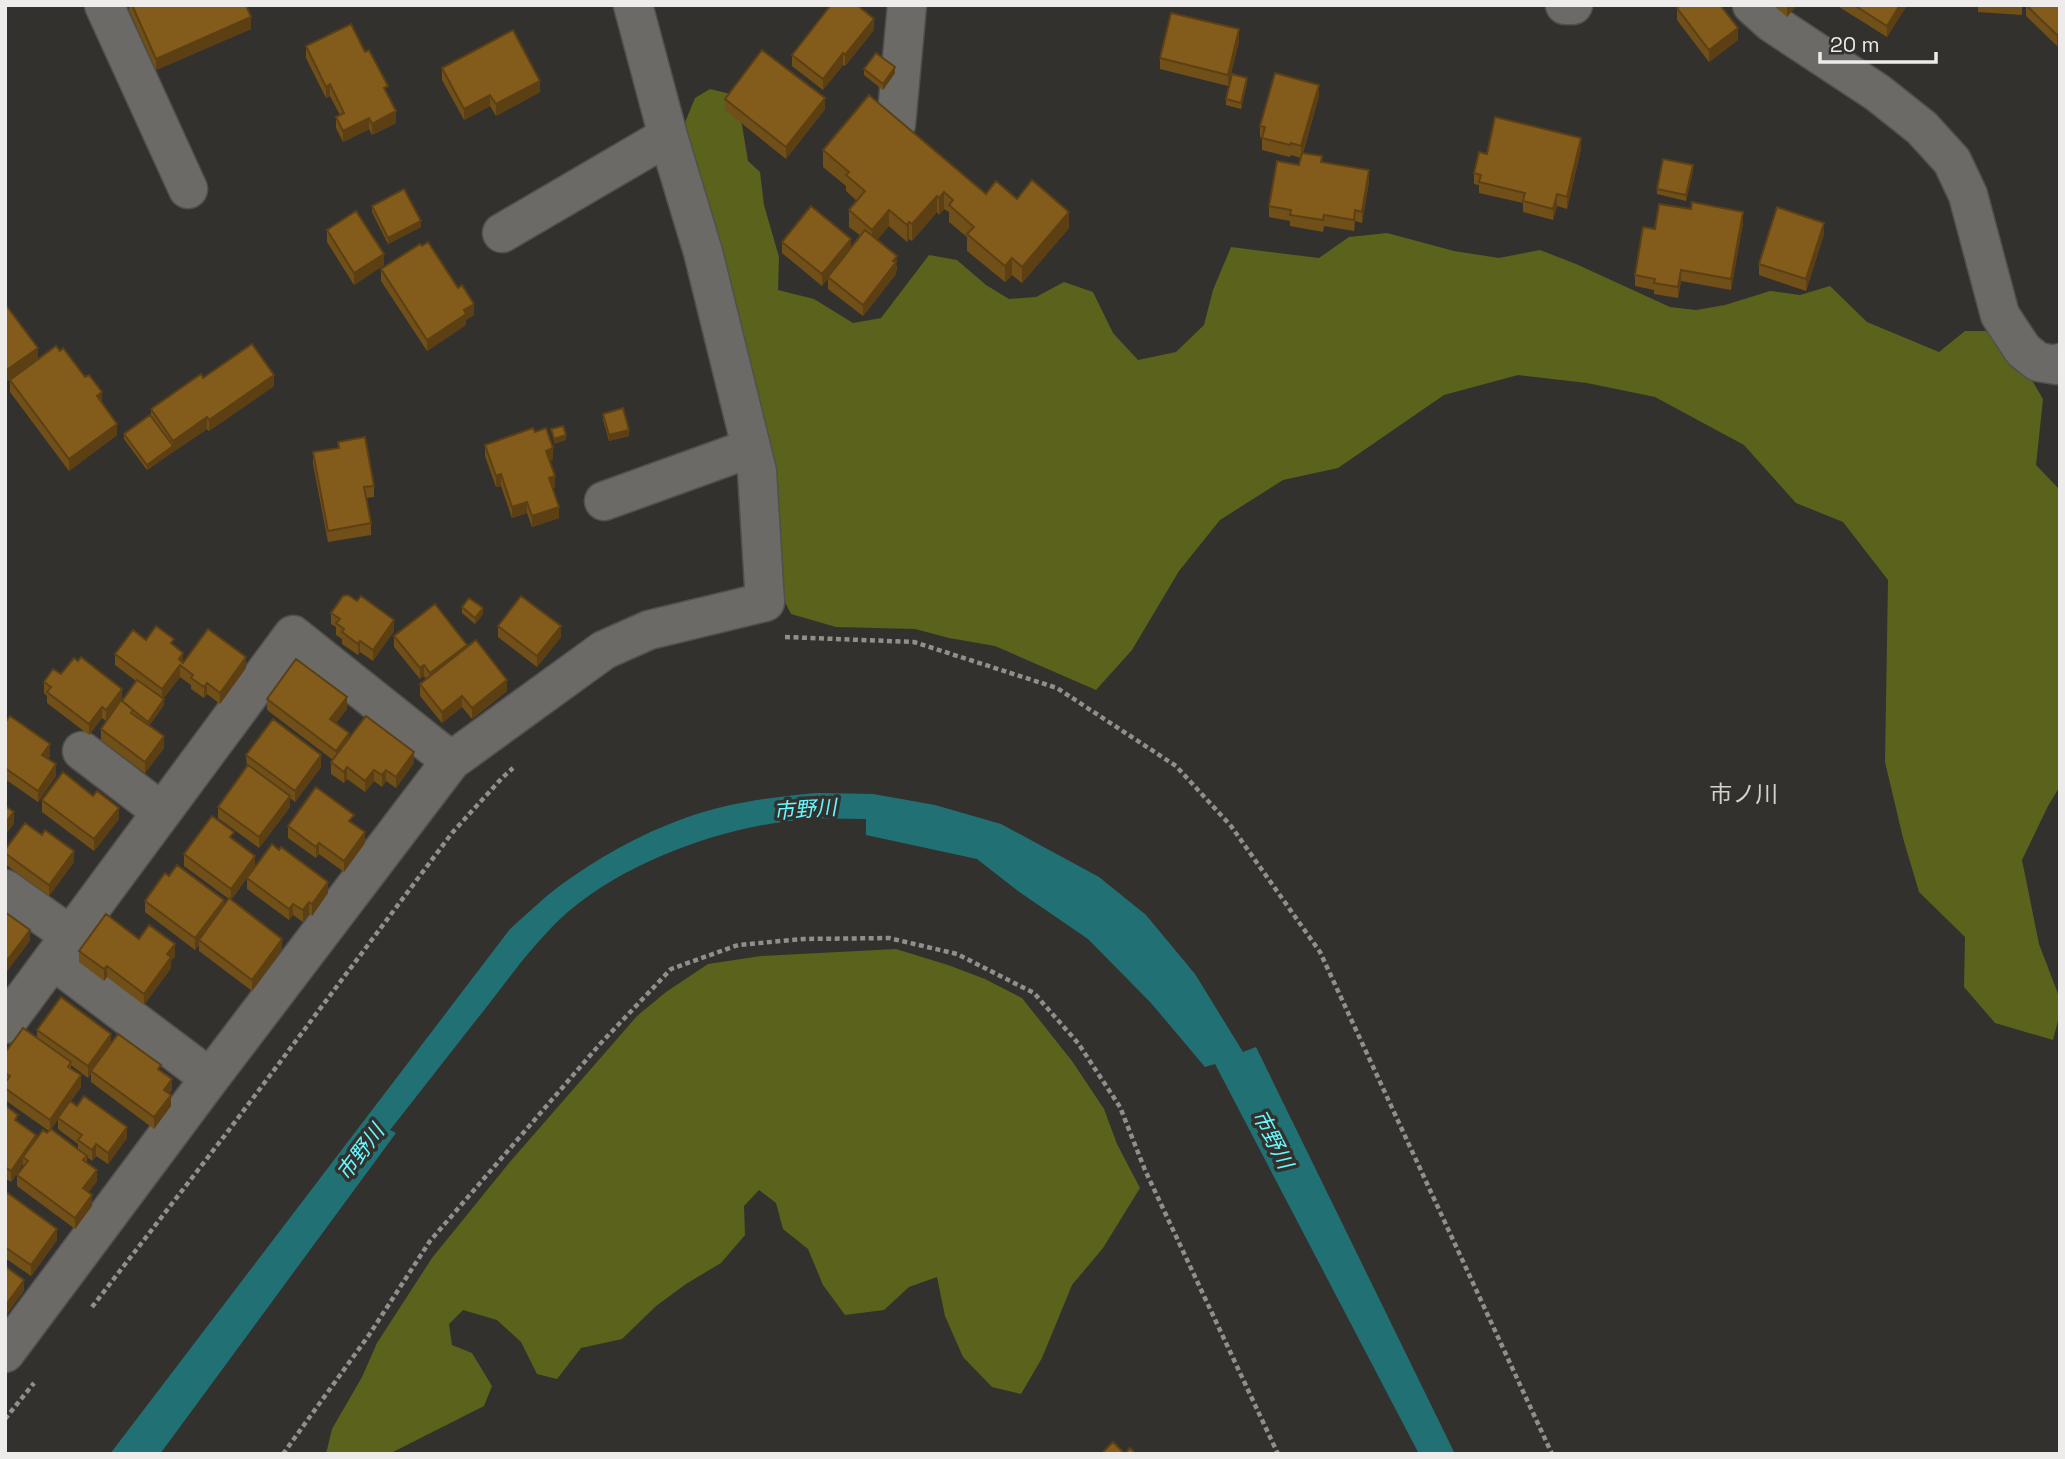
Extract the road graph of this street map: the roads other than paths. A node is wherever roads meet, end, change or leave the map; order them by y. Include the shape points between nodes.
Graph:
1 (104, 5) edge
2 (633, 5) edge
3 (907, 5) edge
4 (1566, 5) edge
5 (1573, 5) edge
6 (1752, 5) edge
7 (896, 124) edge
8 (668, 136) junction
9 (188, 189) dead end
10 (502, 233) dead end
11 (2060, 363) edge
12 (751, 448) junction
13 (604, 501) dead end
14 (82, 751) dead end
15 (451, 761) junction
16 (162, 812) junction
17 (5, 889) edge
18 (62, 948) junction
19 (5, 1024) edge
20 (210, 1078) junction
21 (5, 1353) edge

1 - 9 street
2 - 8 street
3 - 7 street
4 - 5 street
6 - 11 street via 1878,93 1922,128 1952,161 1968,195 2000,315 2023,350 2038,362
8 - 10 street
8 - 12 street via 703,252
12 - 13 street
12 - 15 street via 757,471 765,602 649,629 604,650
14 - 16 street
15 - 16 street via 293,635
15 - 20 street
16 - 18 street
17 - 18 street
18 - 19 street
18 - 20 street
20 - 21 street

